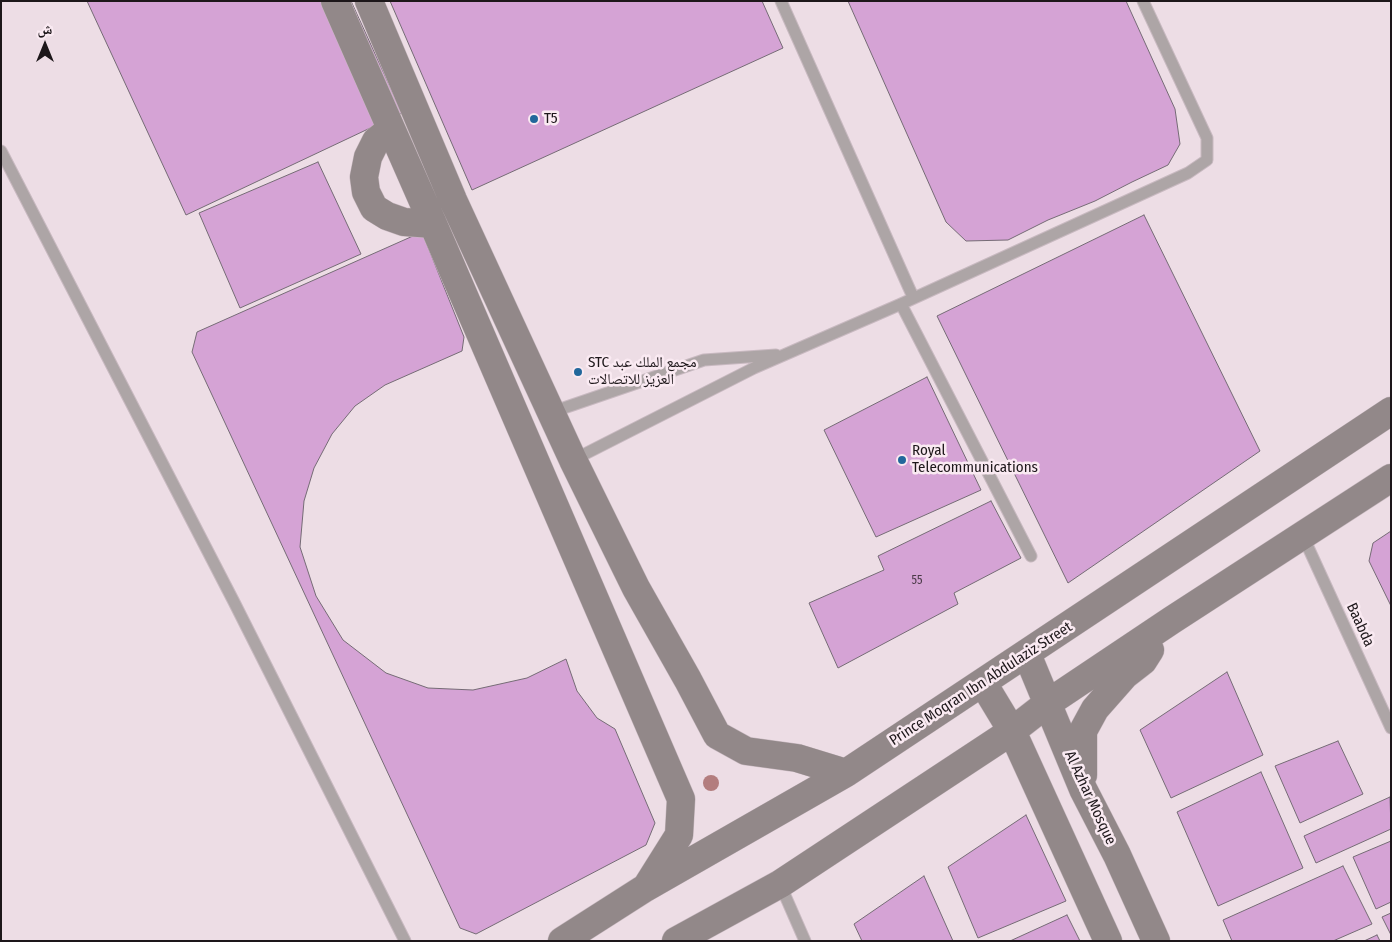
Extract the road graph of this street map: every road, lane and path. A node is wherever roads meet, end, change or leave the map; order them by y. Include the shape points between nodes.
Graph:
1 (335, 1) edge
2 (369, 1) edge
3 (781, 1) edge
4 (1143, 1) edge
5 (391, 129) junction
6 (1, 151) edge
7 (433, 224) junction
8 (913, 297) junction
9 (901, 304) junction
10 (783, 355) junction
11 (1391, 411) edge
12 (552, 412) junction
13 (573, 460) junction
14 (1391, 478) edge
15 (1302, 534) junction
16 (1031, 556) dead end
17 (1172, 620) junction
18 (1027, 654) junction
19 (983, 683) junction
20 (1048, 704) junction
21 (1391, 728) edge
22 (1012, 731) junction
23 (846, 773) junction
24 (1083, 789) junction
25 (1117, 856) junction
26 (1078, 875) junction
27 (780, 884) junction
28 (645, 888) junction
29 (405, 941) edge
30 (562, 941) edge
31 (676, 941) edge
32 (805, 941) edge
33 (1108, 941) edge
34 (1156, 941) edge

1 - 5 street
2 - 12 street via 453,200
3 - 8 lane
4 - 8 lane via 1207,138 1207,160 1188,173
5 - 7 street
5 - 7 street via 376,141 368,157 364,176 366,192 374,208 387,216 404,222
6 - 29 lane
7 - 28 street via 680,799 679,835
8 - 9 lane
9 - 10 lane
9 - 16 lane
10 - 12 lane via 704,360
10 - 13 lane
11 - 18 street, Prince Moqran Ibn Abdulaziz Street
12 - 13 street
13 - 23 street via 636,588 717,735 746,751 797,758
14 - 15 street
15 - 17 street
15 - 21 lane, Baabda
17 - 20 street
17 - 24 street via 1143,661 1125,675 1095,709 1083,731
18 - 19 street, Prince Moqran Ibn Abdulaziz Street
18 - 20 street, Al Azhar Mosque
19 - 22 street
19 - 23 street, Prince Moqran Ibn Abdulaziz Street
20 - 22 street
20 - 24 street, Al Azhar Mosque
22 - 26 street
22 - 27 street
23 - 28 street, Prince Moqran Ibn Abdulaziz Street
24 - 25 street, Al Azhar Mosque
25 - 26 street
25 - 34 street, Al Azhar Mosque
26 - 33 street
27 - 31 street
27 - 32 lane
28 - 30 street, Prince Moqran Ibn Abdulaziz Street

